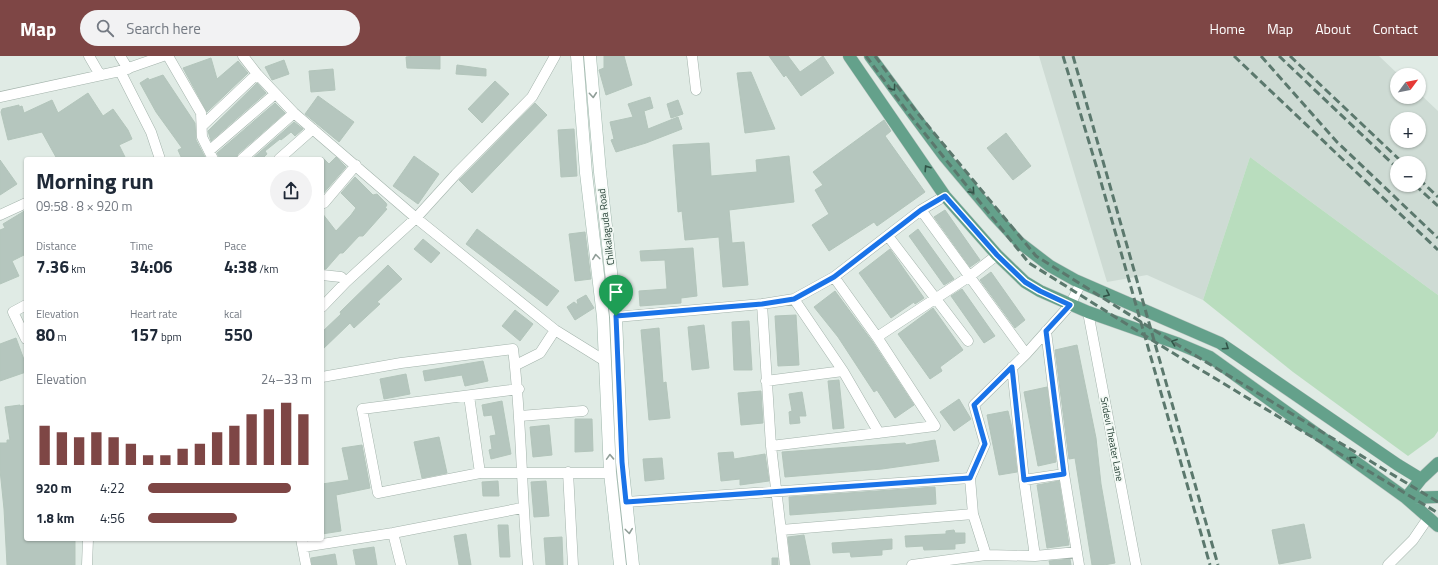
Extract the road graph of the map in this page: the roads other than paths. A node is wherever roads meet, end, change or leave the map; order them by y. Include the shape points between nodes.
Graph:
1 (89, 56) edge
2 (120, 56) edge
3 (163, 56) edge
4 (168, 56) edge
5 (243, 56) edge
6 (555, 56) edge
7 (577, 56) edge
8 (590, 56) edge
9 (692, 56) edge
10 (849, 56) edge
11 (870, 56) edge
12 (124, 70) junction
13 (257, 74) junction
14 (100, 75) junction
15 (696, 90) dead end
16 (275, 94) junction
17 (0, 97) edge
18 (294, 112) junction
19 (203, 125) junction
20 (313, 129) junction
21 (211, 155) edge
22 (159, 157) edge
23 (244, 157) edge
24 (281, 157) edge
25 (356, 165) junction
26 (945, 196) junction
27 (324, 203) dead end
28 (24, 204) edge
29 (921, 210) junction
30 (0, 215) edge
31 (416, 218) junction
32 (888, 236) junction
33 (997, 255) junction
34 (324, 275) edge
35 (970, 276) junction
36 (834, 277) junction
37 (346, 282) junction
38 (1081, 282) junction
39 (936, 298) junction
40 (794, 299) junction
41 (324, 304) edge
42 (762, 304) junction
43 (1070, 305) junction
44 (24, 306) edge
45 (1088, 312) junction
46 (616, 316) junction
47 (555, 330) junction
48 (1046, 331) junction
49 (24, 335) edge
50 (877, 337) junction
51 (968, 341) dead end
52 (1026, 354) junction
53 (605, 360) junction
54 (516, 365) junction
55 (1012, 367) junction
56 (843, 371) junction
57 (324, 377) edge
58 (766, 381) junction
59 (519, 389) junction
60 (469, 396) junction
61 (583, 411) dead end
62 (520, 416) junction
63 (879, 433) junction
64 (771, 446) junction
65 (1438, 463) edge
66 (568, 472) junction
67 (610, 473) junction
68 (480, 474) junction
69 (523, 474) junction
70 (1064, 474) junction
71 (970, 478) junction
72 (1421, 479) junction
73 (1024, 480) junction
74 (777, 491) junction
75 (1438, 497) edge
76 (1406, 498) junction
77 (626, 502) junction
78 (522, 508) junction
79 (973, 514) junction
80 (1428, 518) junction
81 (1438, 526) edge
82 (782, 530) junction
83 (393, 533) junction
84 (88, 541) edge
85 (320, 541) edge
86 (324, 541) edge
87 (302, 543) edge
88 (1077, 552) junction
89 (986, 555) junction
90 (1035, 556) junction
91 (87, 565) edge
92 (306, 565) edge
93 (401, 565) edge
94 (528, 565) edge
95 (573, 565) edge
96 (620, 565) edge
97 (633, 565) edge
98 (785, 565) edge
99 (912, 565) edge
100 (1079, 565) edge
101 (1136, 565) edge
102 (1388, 565) edge

1 - 14 street
2 - 12 street
3 - 12 street
4 - 19 street via 201,113
5 - 13 street
6 - 31 street via 532,97
53 -> 7 main road, Chilkalaguda Road
8 -> 46 main road, Chilkalaguda Road
9 - 15 street
26 -> 10 main road
11 -> 38 main road via 944,156 993,214 1020,242 1050,266
12 - 14 street
12 - 22 street
13 - 16 street
13 - 19 street
14 - 17 street
16 - 18 street
16 - 21 street
18 - 20 street
18 - 23 street
19 - 21 street via 202,137
20 - 24 street
20 - 25 street
25 - 27 street
25 - 31 street
26 - 29 street
26 - 33 main road
28 - 30 street
29 - 32 street
29 - 35 street
31 - 37 street
31 - 47 street
32 - 36 street
32 - 39 street
33 - 35 street
33 - 43 main road via 1025,282
34 - 37 street via 341,277
35 - 39 street
35 - 52 street
36 - 40 street
36 - 50 street
37 - 41 street
38 - 43 street
38 -> 72 main road via 1220,343
39 - 50 street
39 - 51 street
40 - 42 street
40 - 56 street
42 - 46 street
42 - 58 street
43 - 45 main road
43 - 48 street
44 - 49 street via 13,312
76 -> 45 main road via 1210,357
45 - 101 street, Sridevi Theater Lane
46 - 77 main road, Chilkalaguda Road
47 - 53 street
47 - 54 street via 540,353
48 - 52 street
48 - 70 street
50 - 63 street via 935,426
52 - 55 street
67 -> 53 main road, Chilkalaguda Road
54 - 57 street via 514,349 401,363
54 - 59 street
55 - 71 street via 974,405 985,444
55 - 73 street
56 - 58 street
56 - 63 street
58 - 64 street
59 - 60 street
59 - 62 street
60 - 68 street
60 - 68 street via 362,409 378,493
61 - 62 street
62 - 69 street
63 - 64 street
64 - 74 street
65 - 72 main road
66 - 67 street
66 - 69 street
66 - 95 street
67 - 96 main road, Chilkalaguda Road
68 - 69 street
69 - 78 street
70 - 73 street
70 - 88 street
71 - 74 street
71 - 79 street
72 - 76 main road
73 - 90 street
74 - 77 street
74 - 82 street
75 - 76 main road
76 - 80 main road
77 -> 97 main road, Chilkalaguda Road
78 - 83 street
78 - 94 street
79 - 82 street
79 - 89 street
80 - 81 main road
80 - 102 street via 1413,540
82 - 98 street
83 - 86 street
83 - 93 street
84 - 91 street
85 - 87 street
87 - 92 street
88 - 90 street
88 - 100 street
89 - 90 street
89 - 99 street

